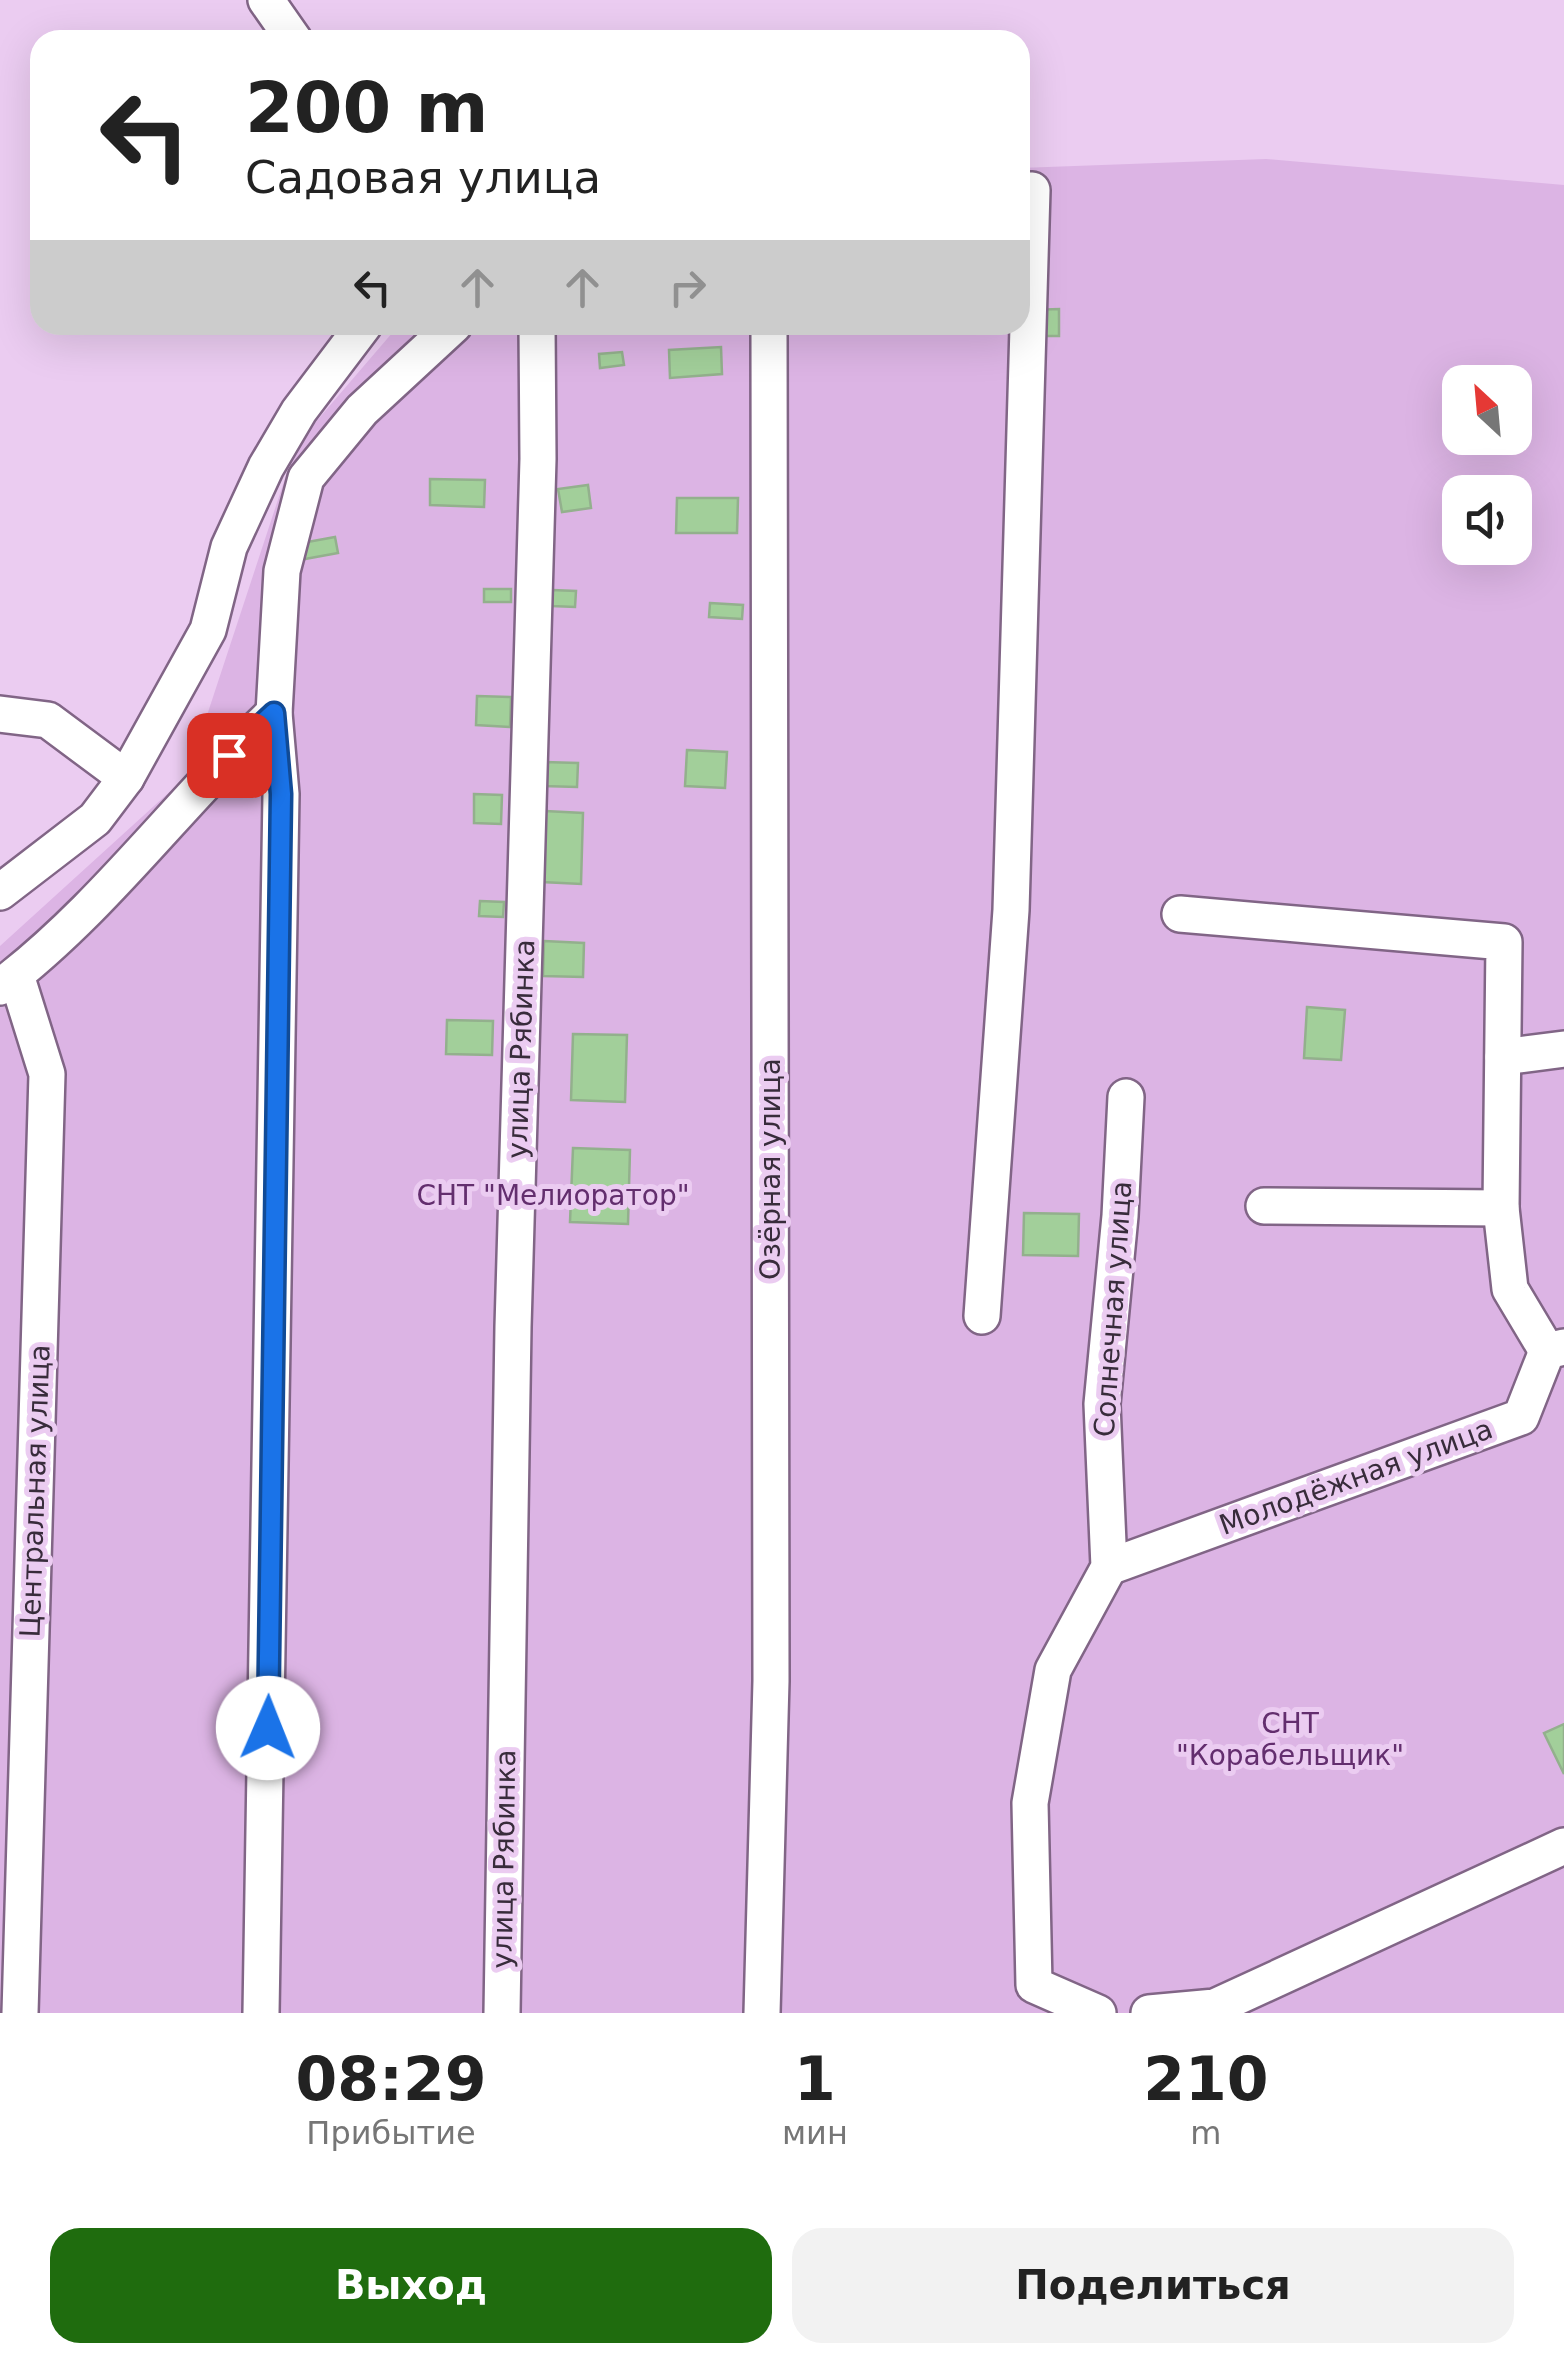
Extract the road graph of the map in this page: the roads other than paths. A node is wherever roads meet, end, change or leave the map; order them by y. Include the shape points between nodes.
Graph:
1 (266, 0) edge
2 (287, 30) edge
3 (357, 335) edge
4 (443, 335) edge
5 (536, 335) edge
6 (769, 335) edge
7 (1023, 335) edge
8 (274, 713) junction
9 (0, 714) edge
10 (126, 778) junction
11 (0, 892) edge
12 (1180, 914) dead end
13 (8, 981) edge
14 (1564, 1049) edge
15 (1502, 1057) junction
16 (1126, 1098) dead end
17 (1264, 1206) dead end
18 (1501, 1208) junction
19 (982, 1316) dead end
20 (1556, 1349) edge
21 (1109, 1567) junction
22 (1564, 1846) edge
23 (20, 2013) edge
24 (262, 2013) edge
25 (502, 2013) edge
26 (762, 2013) edge
27 (1098, 2013) edge
28 (1149, 2013) edge

1 - 2 street
3 - 10 street via 266,467 230,547 208,630
4 - 8 street via 362,410 306,478 282,571
5 - 25 street, улица Рябинка
6 - 26 street, Озёрная улица via 771,1681
7 - 19 street via 1011,910
8 - 13 street via 207,776 118,878
8 - 24 street via 281,794
9 - 10 street via 48,720
10 - 11 street via 94,819
12 - 15 street via 1504,942
13 - 23 street, Центральная улица via 47,1074
14 - 15 street
15 - 18 street
16 - 21 street, Солнечная улица via 1102,1404
17 - 18 street
18 - 20 street via 1510,1290
20 - 21 street, Молодёжная улица via 1521,1417
21 - 27 street via 1054,1670 1030,1803 1034,1985
22 - 28 street via 1215,2006

